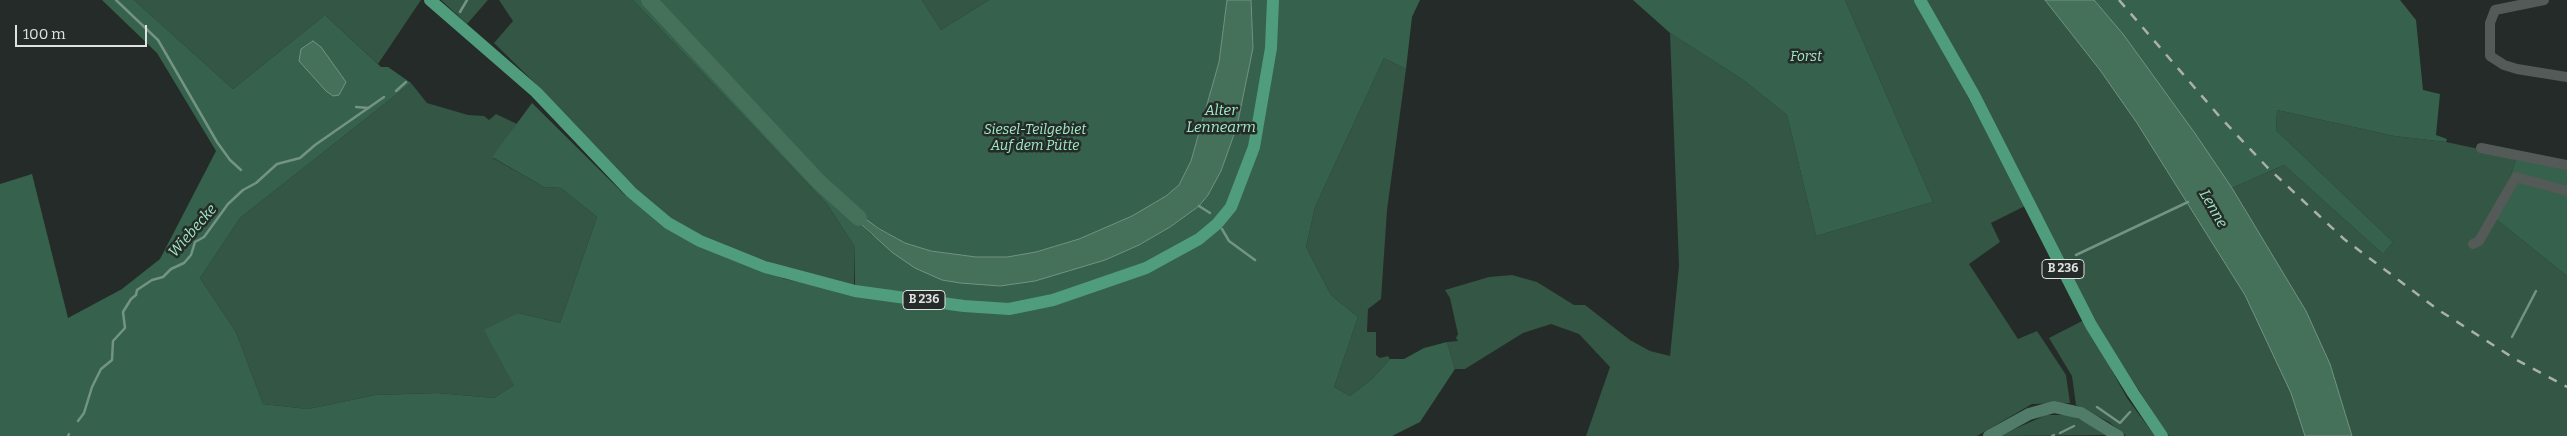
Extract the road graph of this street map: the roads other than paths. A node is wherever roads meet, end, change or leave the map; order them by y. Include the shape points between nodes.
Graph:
1 (430, 0) edge
2 (1273, 0) edge
3 (1920, 0) edge
4 (2544, 0) edge
5 (2567, 77) edge
6 (2482, 148) dead end
7 (2567, 165) edge
8 (2567, 191) edge
9 (2473, 244) dead end
10 (1990, 436) edge
11 (2118, 436) edge
12 (2162, 436) edge

1 - 2 main road, B 236 via 536,92 631,192 668,223 700,241 764,267 855,291 1008,309 1054,300 1146,268 1191,244 1217,224 1231,207 1254,147 1271,48
3 - 12 main road, B 236 via 1974,95 2091,325 2132,394
4 - 5 street via 2495,10 2490,23 2490,56 2504,65
6 - 7 street
8 - 9 street via 2519,178 2479,241
10 - 11 main road via 2029,414 2054,408 2081,413

